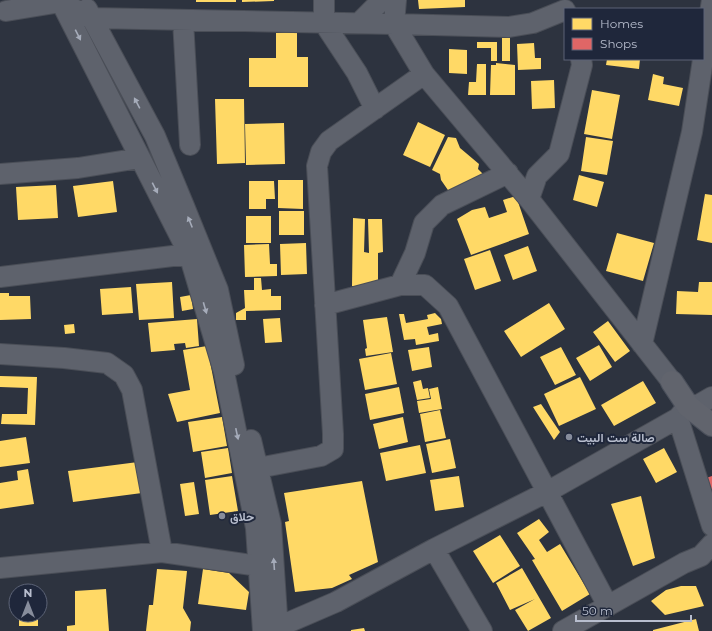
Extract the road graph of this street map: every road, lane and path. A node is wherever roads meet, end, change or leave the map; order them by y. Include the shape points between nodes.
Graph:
1 (82, 0) edge
2 (324, 0) edge
3 (382, 0) edge
4 (396, 0) edge
5 (712, 0) edge
6 (61, 1) edge
7 (564, 8) edge
8 (4, 9) edge
9 (91, 18) junction
10 (183, 20) junction
11 (324, 23) junction
12 (359, 23) junction
13 (394, 24) junction
14 (704, 53) edge
15 (581, 60) edge
16 (703, 60) edge
17 (424, 74) junction
18 (375, 108) junction
19 (190, 145) dead end
20 (140, 158) junction
21 (508, 173) junction
22 (0, 174) edge
23 (530, 199) junction
24 (195, 252) junction
25 (0, 277) edge
26 (400, 285) junction
27 (326, 305) junction
28 (642, 344) junction
29 (0, 354) edge
30 (672, 382) joint
31 (698, 407) edge
32 (712, 426) edge
33 (258, 468) junction
34 (547, 492) junction
35 (712, 526) edge
36 (712, 544) edge
37 (434, 549) junction
38 (162, 552) junction
39 (258, 566) junction
40 (0, 568) edge
41 (268, 592) junction
42 (608, 606) junction
43 (273, 630) edge
44 (482, 631) edge
45 (563, 631) edge

1 - 9 street
2 - 11 street
3 - 12 street
4 - 13 street
5 - 14 street
6 - 8 street
6 - 9 street
6 -> 20 street
7 - 13 street via 533,23 508,27
9 - 10 street
24 -> 9 street via 155,136
10 - 11 street
10 - 19 street
11 - 12 street
11 - 18 street via 358,73
12 - 13 street
13 - 17 street
15 - 23 street via 559,154 538,176
16 - 28 street via 692,132
17 - 18 street
17 - 21 street
18 - 27 street via 329,141 321,152 317,166
20 - 22 street via 78,168
20 -> 24 street
21 - 23 street
21 - 26 street via 442,205 424,223 415,253
23 - 28 street
24 - 25 street
24 - 33 street via 218,290
24 -> 39 street via 224,372 256,528
26 - 27 street
26 - 34 street via 425,285 448,306
27 - 33 street via 333,449 321,456
28 - 30 street
29 - 38 street via 107,363 124,376 132,390
30 - 31 main road
31 - 32 main road
31 - 34 street
31 - 35 street
41 -> 33 street via 271,524
34 - 37 street
34 - 42 street
36 - 42 street via 701,556
37 - 43 street via 336,602
37 - 44 street
38 - 39 street
38 - 40 street
39 - 41 street
41 - 43 street
42 - 45 street

